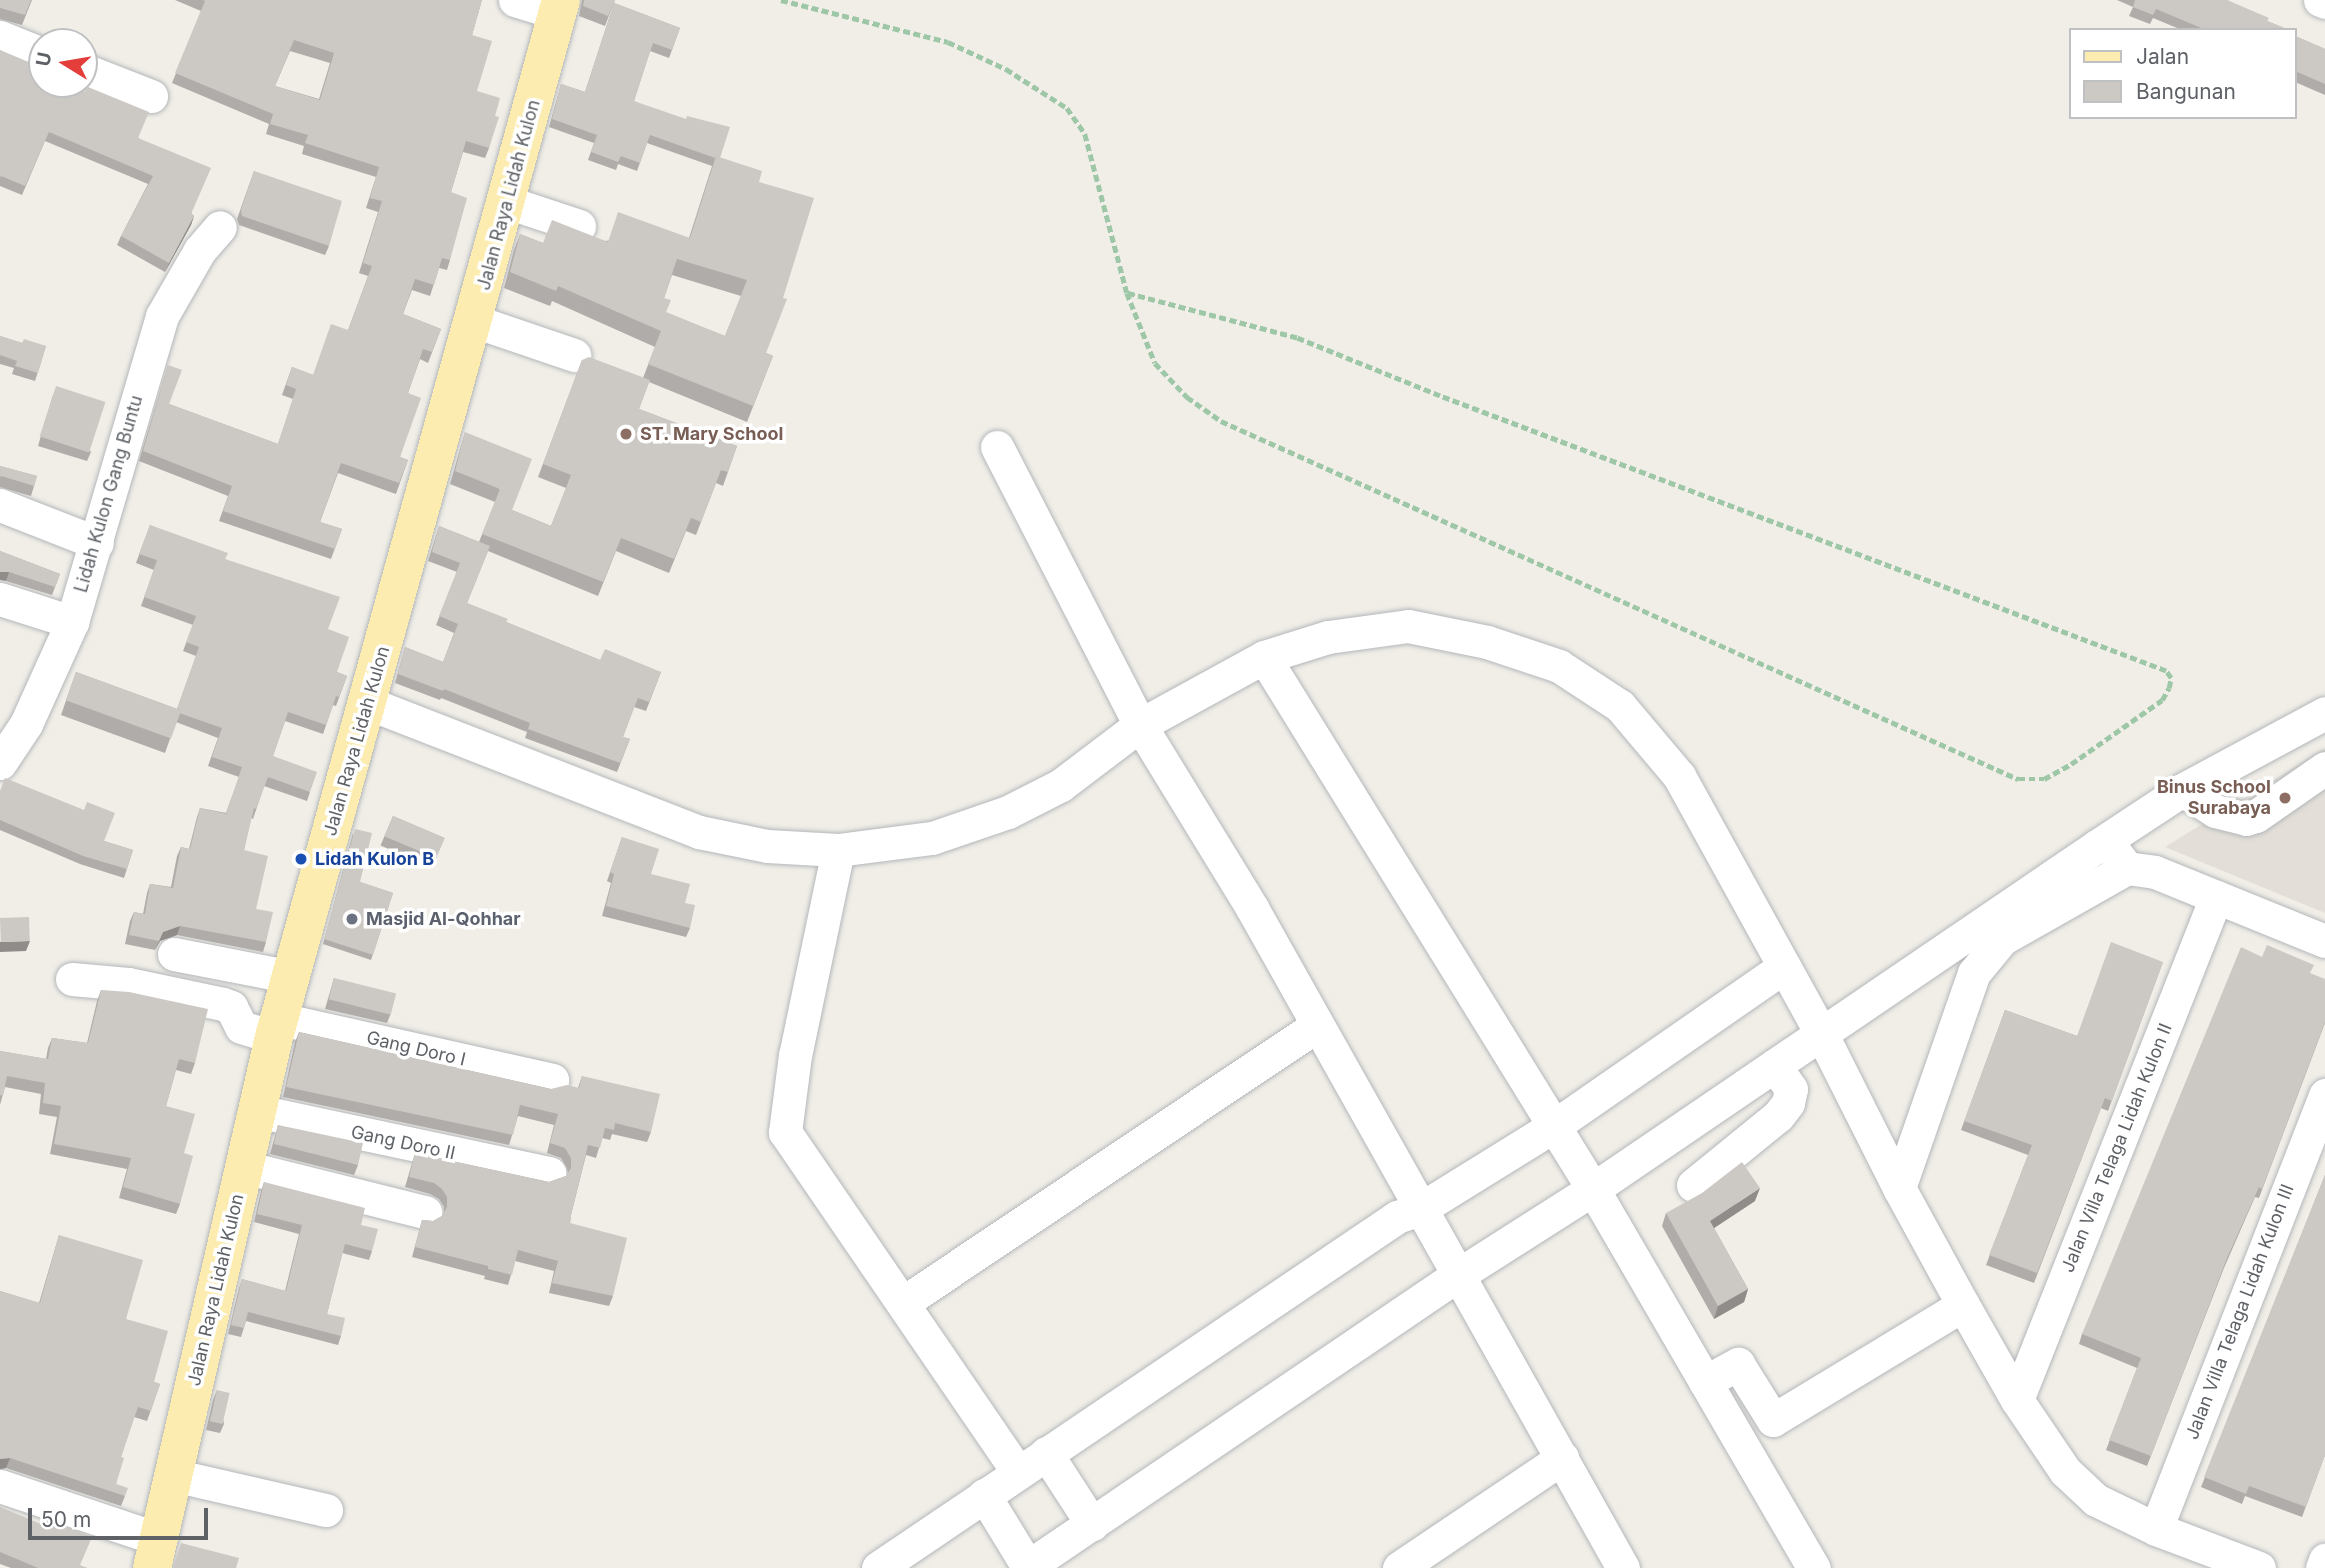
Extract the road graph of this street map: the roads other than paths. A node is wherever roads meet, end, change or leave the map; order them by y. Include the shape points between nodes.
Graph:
1 (514, 0) edge
2 (2320, 0) edge
3 (2325, 2) edge
4 (559, 6) edge
5 (0, 37) edge
6 (28, 48) edge
7 (98, 75) edge
8 (151, 96) dead end
9 (507, 202) junction
10 (579, 226) dead end
11 (220, 227) dead end
12 (474, 321) junction
13 (573, 355) dead end
14 (997, 447) dead end
15 (0, 505) edge
16 (97, 543) junction
17 (0, 599) edge
18 (72, 622) junction
19 (1264, 657) junction
20 (368, 703) junction
21 (2325, 713) edge
22 (13, 720) edge
23 (1140, 725) junction
24 (0, 763) edge
25 (2325, 768) edge
26 (2182, 790) junction
27 (2097, 846) junction
28 (838, 850) junction
29 (2127, 868) junction
30 (2216, 897) junction
31 (2325, 941) edge
32 (174, 954) dead end
33 (1784, 967) junction
34 (292, 977) junction
35 (72, 979) dead end
36 (1316, 1027) junction
37 (277, 1028) junction
38 (1821, 1033) junction
39 (1774, 1065) junction
40 (552, 1080) dead end
41 (2325, 1095) edge
42 (257, 1111) junction
43 (1554, 1126) junction
44 (244, 1167) junction
45 (549, 1173) dead end
46 (1693, 1185) dead end
47 (1899, 1188) junction
48 (1593, 1189) junction
49 (1420, 1209) junction
50 (425, 1212) dead end
51 (1458, 1275) junction
52 (904, 1302) junction
53 (1964, 1305) junction
54 (1705, 1382) junction
55 (2017, 1400) junction
56 (1773, 1420) junction
57 (1740, 1442) junction
58 (1046, 1453) junction
59 (1562, 1458) junction
60 (1017, 1471) junction
61 (173, 1475) junction
62 (0, 1486) edge
63 (984, 1495) junction
64 (326, 1510) dead end
65 (1092, 1524) junction
66 (2155, 1529) junction
67 (155, 1553) edge
68 (2325, 1560) edge
69 (878, 1568) edge
70 (1027, 1568) edge
71 (1399, 1568) edge
72 (1622, 1568) edge
73 (1814, 1568) edge
74 (2259, 1568) edge
75 (2322, 1568) edge

1 - 4 street
2 - 3 street
4 - 9 main road, Jalan Raya Lidah Kulon
5 - 6 street
7 - 8 street
9 - 10 street
9 - 12 main road, Jalan Raya Lidah Kulon
11 - 16 street, Lidah Kulon Gang Buntu via 200,250 162,316
12 - 13 street
12 - 20 main road, Jalan Raya Lidah Kulon
14 - 23 street
15 - 16 street
16 - 18 street, Lidah Kulon Gang Buntu
17 - 18 street
18 - 22 street, Lidah Kulon Gang Buntu
19 - 23 street
19 - 33 street via 1328,637 1408,626 1487,642 1559,666 1620,706 1679,776
19 - 43 street
20 - 28 street via 699,832 767,846
20 - 34 main road, Jalan Raya Lidah Kulon
21 - 26 street
22 - 24 street, Lidah Kulon Gang Buntu
23 - 28 street via 1061,785 1008,812 932,838
23 - 36 street via 1252,908
25 - 26 street via 2246,819 2215,811
26 - 27 street
27 - 29 street via 2111,847
27 - 38 street
28 - 52 street via 795,1055 785,1132
29 - 30 street via 2155,872
29 - 47 street via 2002,939 1974,973
30 - 31 street
30 - 55 street, Jalan Villa Telaga Lidah Kulon II
32 - 34 street
33 - 38 street
33 - 43 street
34 - 37 main road, Jalan Raya Lidah Kulon
35 - 37 street, Gang Doro I via 128,984 223,1004 231,1007 241,1027
36 - 49 street
36 - 52 street
37 - 40 street, Gang Doro I
37 - 42 main road, Jalan Raya Lidah Kulon
38 - 39 street
38 - 47 street
39 - 46 street via 1791,1089 1788,1103
39 - 48 street
41 - 66 street, Jalan Villa Telaga Lidah Kulon III
42 - 44 main road, Jalan Raya Lidah Kulon
42 - 45 street, Gang Doro II
43 - 48 street
43 - 49 street
44 - 50 street
44 - 61 main road, Jalan Raya Lidah Kulon
47 - 53 street
48 - 51 street
48 - 54 street
49 - 51 street
49 - 58 street via 1397,1217
51 - 59 street
51 - 65 street
52 - 60 street
53 - 55 street
53 - 56 street
54 - 56 street via 1738,1364
54 - 57 street
55 - 66 street via 2065,1471 2096,1500
56 - 57 street
57 - 73 street
58 - 60 street
58 - 65 street
59 - 71 street
59 - 72 street
60 - 63 street
61 - 64 street
61 - 67 main road, Jalan Raya Lidah Kulon
62 - 67 street
63 - 69 street
63 - 70 street
65 - 70 street
66 - 74 street
68 - 75 street

